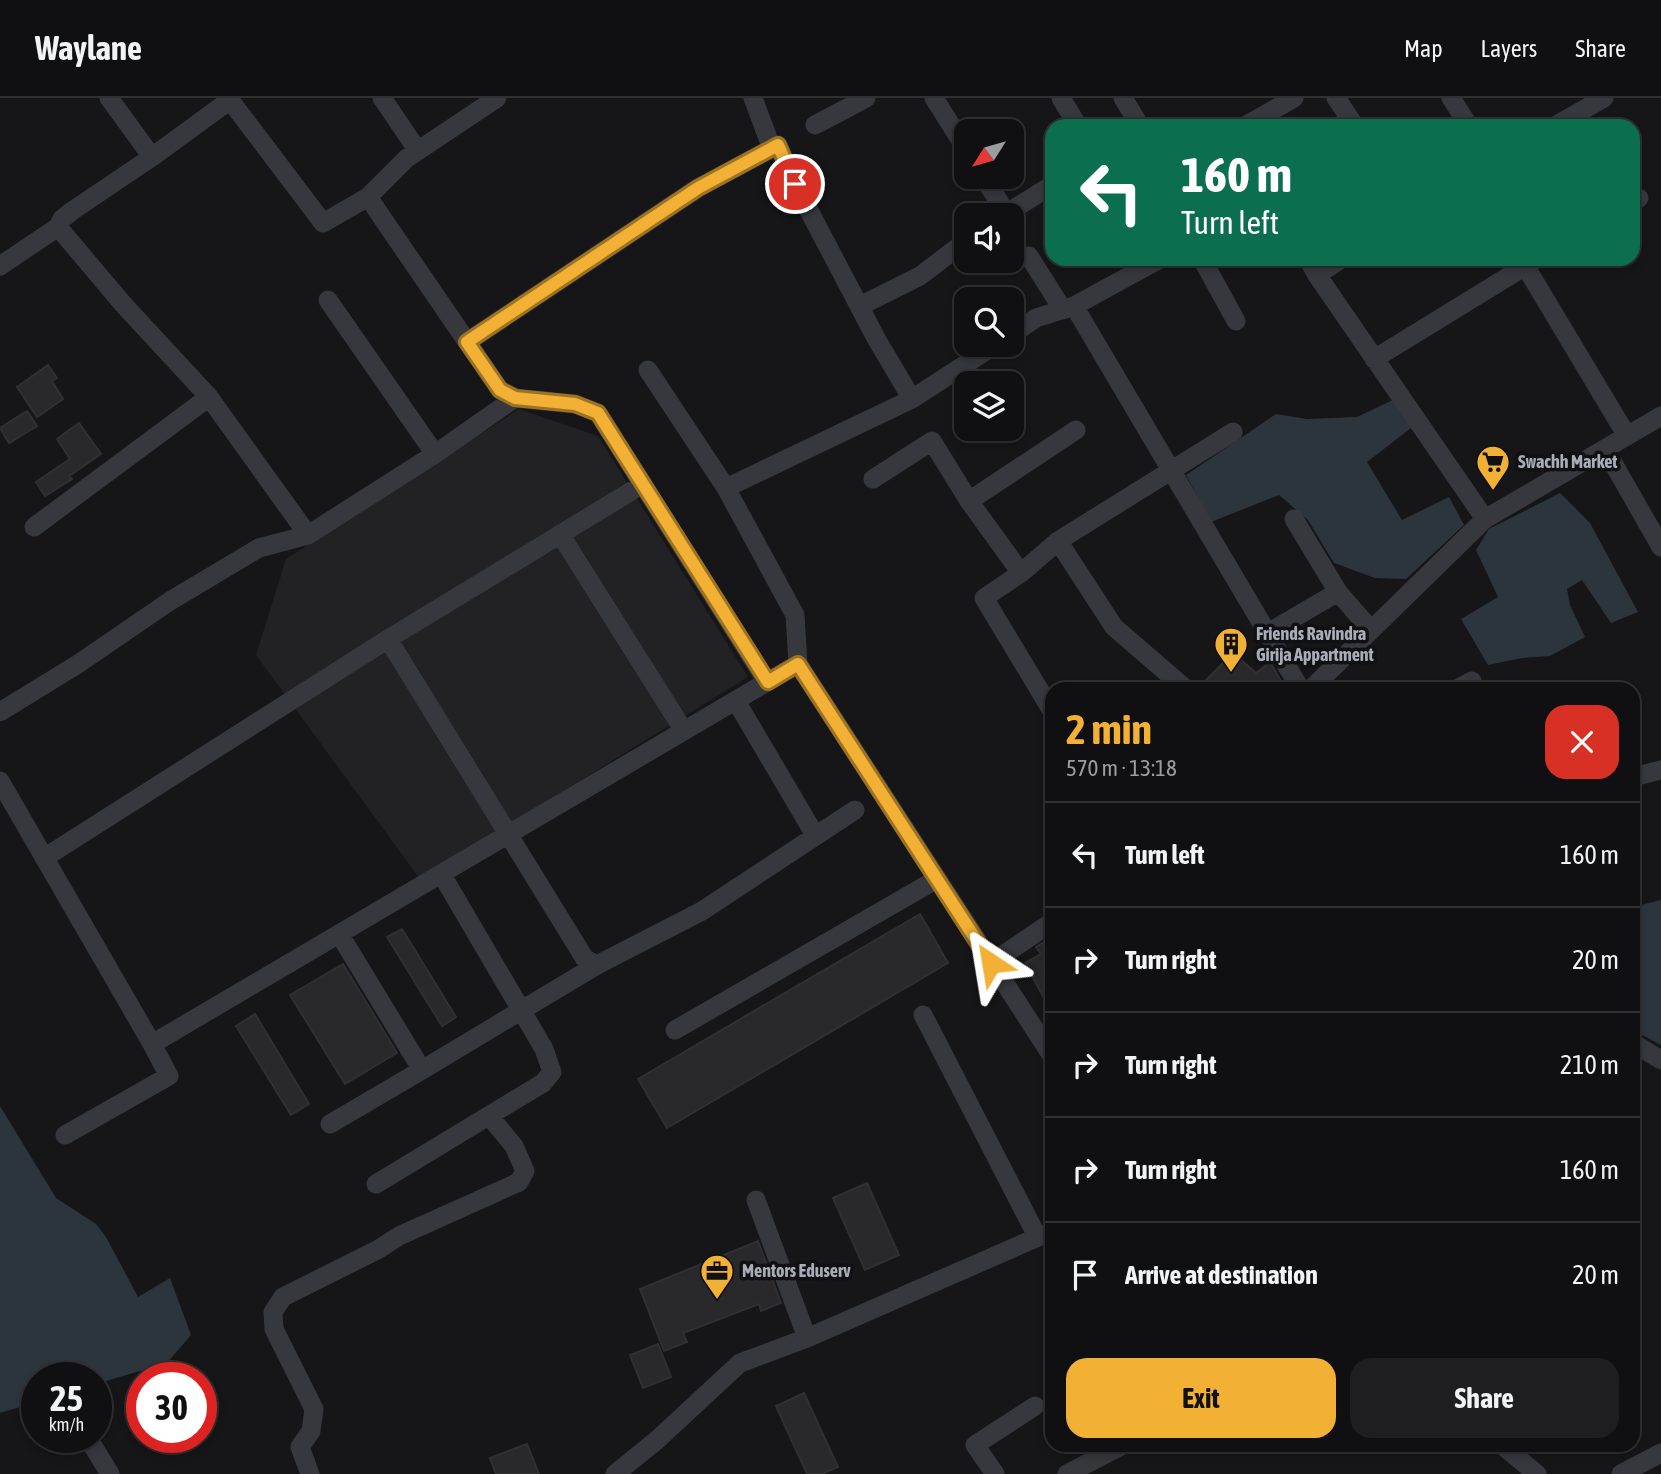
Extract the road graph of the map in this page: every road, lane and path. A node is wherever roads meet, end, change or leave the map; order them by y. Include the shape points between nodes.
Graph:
1 (110, 98) edge
2 (382, 98) edge
3 (497, 98) edge
4 (753, 98) edge
5 (866, 98) edge
6 (934, 98) edge
7 (1060, 98) edge
8 (1123, 98) edge
9 (1294, 98) edge
10 (1336, 98) edge
11 (1451, 98) edge
12 (1604, 98) edge
13 (1074, 119) edge
14 (1136, 119) edge
15 (1257, 119) edge
16 (1350, 119) edge
17 (1465, 119) edge
18 (1567, 119) edge
19 (816, 125) dead end
20 (954, 130) edge
21 (772, 149) junction
22 (418, 151) junction
23 (152, 156) junction
24 (1045, 189) edge
25 (368, 197) junction
26 (1023, 203) edge
27 (58, 226) junction
28 (954, 250) edge
29 (1029, 256) dead end
30 (0, 266) edge
31 (1147, 266) edge
32 (1206, 266) edge
33 (1519, 266) edge
34 (1530, 266) edge
35 (1313, 267) edge
36 (328, 300) dead end
37 (860, 306) junction
38 (1069, 308) junction
39 (1236, 321) dead end
40 (1024, 326) edge
41 (467, 342) junction
42 (977, 357) edge
43 (1374, 359) junction
44 (648, 370) dead end
45 (209, 397) junction
46 (515, 398) junction
47 (912, 399) junction
48 (1661, 416) edge
49 (1076, 430) dead end
50 (1233, 432) dead end
51 (1627, 436) junction
52 (1605, 449) junction
53 (435, 454) junction
54 (1171, 469) junction
55 (873, 479) dead end
56 (643, 484) junction
57 (726, 488) junction
58 (969, 501) junction
59 (1294, 519) dead end
60 (1485, 519) junction
61 (34, 527) dead end
62 (560, 534) junction
63 (308, 535) junction
64 (1058, 541) junction
65 (1661, 547) edge
66 (1020, 573) junction
67 (1338, 592) junction
68 (1371, 630) junction
69 (1268, 633) junction
70 (388, 639) junction
71 (798, 664) junction
72 (768, 682) junction
73 (1178, 682) edge
74 (1296, 682) edge
75 (1318, 682) edge
76 (1045, 699) edge
77 (736, 701) junction
78 (0, 712) edge
79 (684, 731) junction
80 (1661, 770) edge
81 (1640, 775) edge
82 (0, 781) edge
83 (855, 810) dead end
84 (815, 835) junction
85 (508, 836) junction
86 (44, 858) junction
87 (442, 875) junction
88 (937, 879) junction
89 (1045, 927) edge
90 (341, 935) junction
91 (991, 963) junction
92 (597, 965) junction
93 (522, 1012) junction
94 (923, 1015) dead end
95 (675, 1030) dead end
96 (152, 1044) junction
97 (1045, 1045) edge
98 (1640, 1047) edge
99 (1661, 1060) edge
100 (422, 1070) junction
101 (489, 1116) junction
102 (330, 1124) dead end
103 (65, 1135) dead end
104 (376, 1184) dead end
105 (756, 1200) dead end
106 (1044, 1234) edge
107 (807, 1338) junction
108 (1035, 1406) dead end
109 (1109, 1452) edge
110 (1510, 1452) edge
111 (97, 1453) edge
112 (1661, 1453) edge
113 (620, 1473) edge
114 (110, 1474) edge
115 (310, 1474) edge
116 (995, 1474) edge
117 (1067, 1474) edge
118 (1537, 1474) edge
119 (1621, 1474) edge

1 - 23 street
2 - 22 street
3 - 22 street
4 - 21 street
5 - 19 street
6 - 20 street
7 - 13 street
8 - 14 street
9 - 15 street
10 - 16 street
11 - 17 street
12 - 18 street
21 - 37 street via 778,145
21 - 41 street via 698,188
22 - 25 street
23 - 25 street via 230,100 323,223
23 - 27 street via 72,211
24 - 26 street
25 - 41 street
27 - 30 street
27 - 45 street via 122,304
28 - 37 street via 920,276
29 - 38 street
31 - 38 street
32 - 39 street
33 - 43 street
34 - 51 street
35 - 43 street
36 - 53 street
37 - 47 street
38 - 40 street
38 - 54 street
41 - 46 street via 500,390
42 - 47 street
43 - 60 street
44 - 57 street
45 - 61 street
45 - 63 street
46 - 53 street
46 - 56 street via 575,404 598,413
47 - 57 street
48 - 51 street
49 - 58 street
50 - 54 street
51 - 52 street
52 - 60 street
52 - 65 street
53 - 63 street
54 - 64 street
54 - 69 street
55 - 58 street via 932,442
56 - 62 street
56 - 72 street
57 - 71 street via 796,615
58 - 66 street
59 - 67 street
60 - 68 street
62 - 70 street
62 - 79 street
63 - 78 street via 259,548
64 - 66 street
64 - 73 street via 1114,627
66 - 76 street via 984,598
67 - 68 street
67 - 69 street
68 - 75 street
69 - 74 street
70 - 85 street
70 - 86 street
71 - 72 street
71 - 88 street
72 - 77 street
77 - 79 street
77 - 84 street
79 - 85 street
80 - 81 street
82 - 86 street
83 - 84 street
84 - 92 street via 702,911
85 - 87 street
85 - 92 street via 585,959
86 - 96 street
87 - 90 street
87 - 93 street
88 - 91 street
88 - 95 street
89 - 91 street
90 - 96 street
90 - 100 street
91 - 97 street
92 - 93 street
93 - 100 street
93 - 101 street via 552,1072 544,1083
94 - 106 street
96 - 103 street via 169,1076
98 - 99 street
100 - 102 street
101 - 104 street
101 - 115 street via 514,1146 524,1171 519,1182 399,1236 283,1297 273,1312 274,1329 314,1409 311,1431 300,1447
105 - 107 street
106 - 107 street
107 - 113 street via 740,1363
108 - 116 street via 975,1445
109 - 117 street
110 - 118 street
111 - 114 street
112 - 119 street

